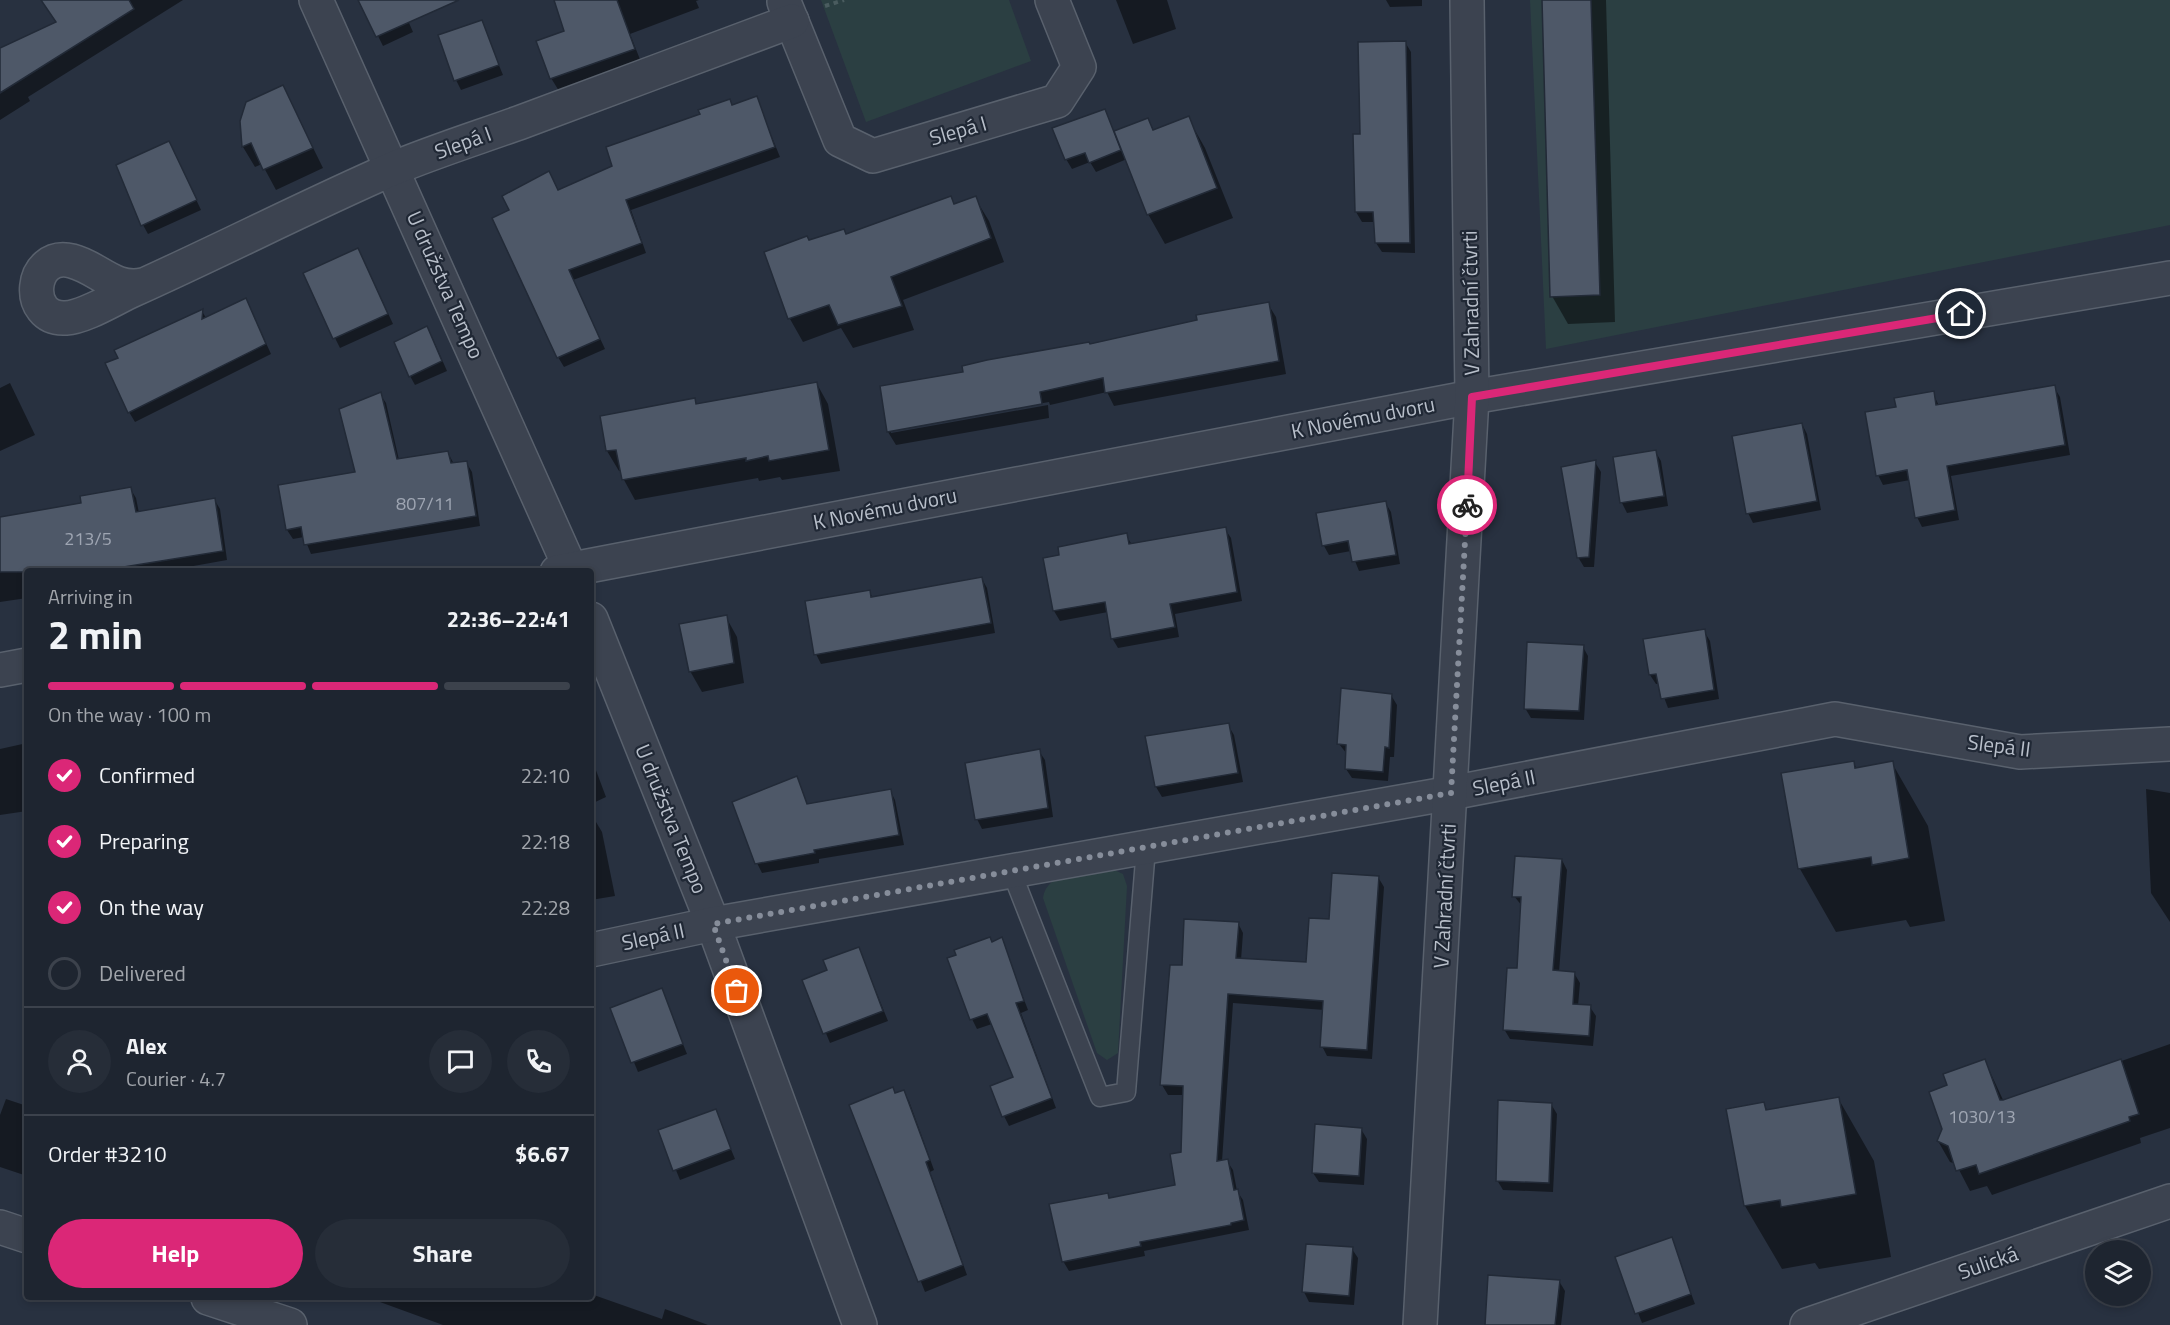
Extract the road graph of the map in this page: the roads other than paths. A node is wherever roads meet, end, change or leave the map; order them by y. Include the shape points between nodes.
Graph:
1 (316, 0) edge
2 (1052, 0) edge
3 (1467, 0) edge
4 (788, 11) edge
5 (394, 169) junction
6 (2170, 278) edge
7 (143, 285) dead end
8 (1472, 397) junction
9 (566, 568) edge
10 (583, 568) edge
11 (594, 626) edge
12 (24, 666) edge
13 (0, 670) edge
14 (2170, 744) edge
15 (1451, 793) junction
16 (1146, 848) junction
17 (1012, 873) junction
18 (713, 924) junction
19 (594, 949) edge
20 (2170, 1201) edge
21 (0, 1227) edge
22 (24, 1235) edge
23 (214, 1300) edge
24 (290, 1325) edge
25 (860, 1325) edge
26 (1420, 1325) edge
27 (1807, 1325) edge

1 - 5 street, U družstva Tempo
2 - 4 street, Slepá I via 1079,67 1058,101 873,156 840,140
3 - 8 street, V Zahradní čtvrti
4 - 5 street, Slepá I
5 - 7 street, Slepá I
5 - 9 street, U družstva Tempo
6 - 8 street, K Novému dvoru
8 - 10 street, K Novému dvoru
8 - 15 street, V Zahradní čtvrti
11 - 18 street, U družstva Tempo
12 - 13 street
14 - 15 street, Slepá II via 2020,752 1834,719
15 - 16 street, Slepá II
15 - 26 street, V Zahradní čtvrti
16 - 17 street, Slepá II
16 - 17 lane via 1126,1092 1100,1097
17 - 18 street, Slepá II
18 - 19 street, Slepá II
18 - 25 street, U družstva Tempo
20 - 27 street, Sulická
21 - 22 street
23 - 24 street

